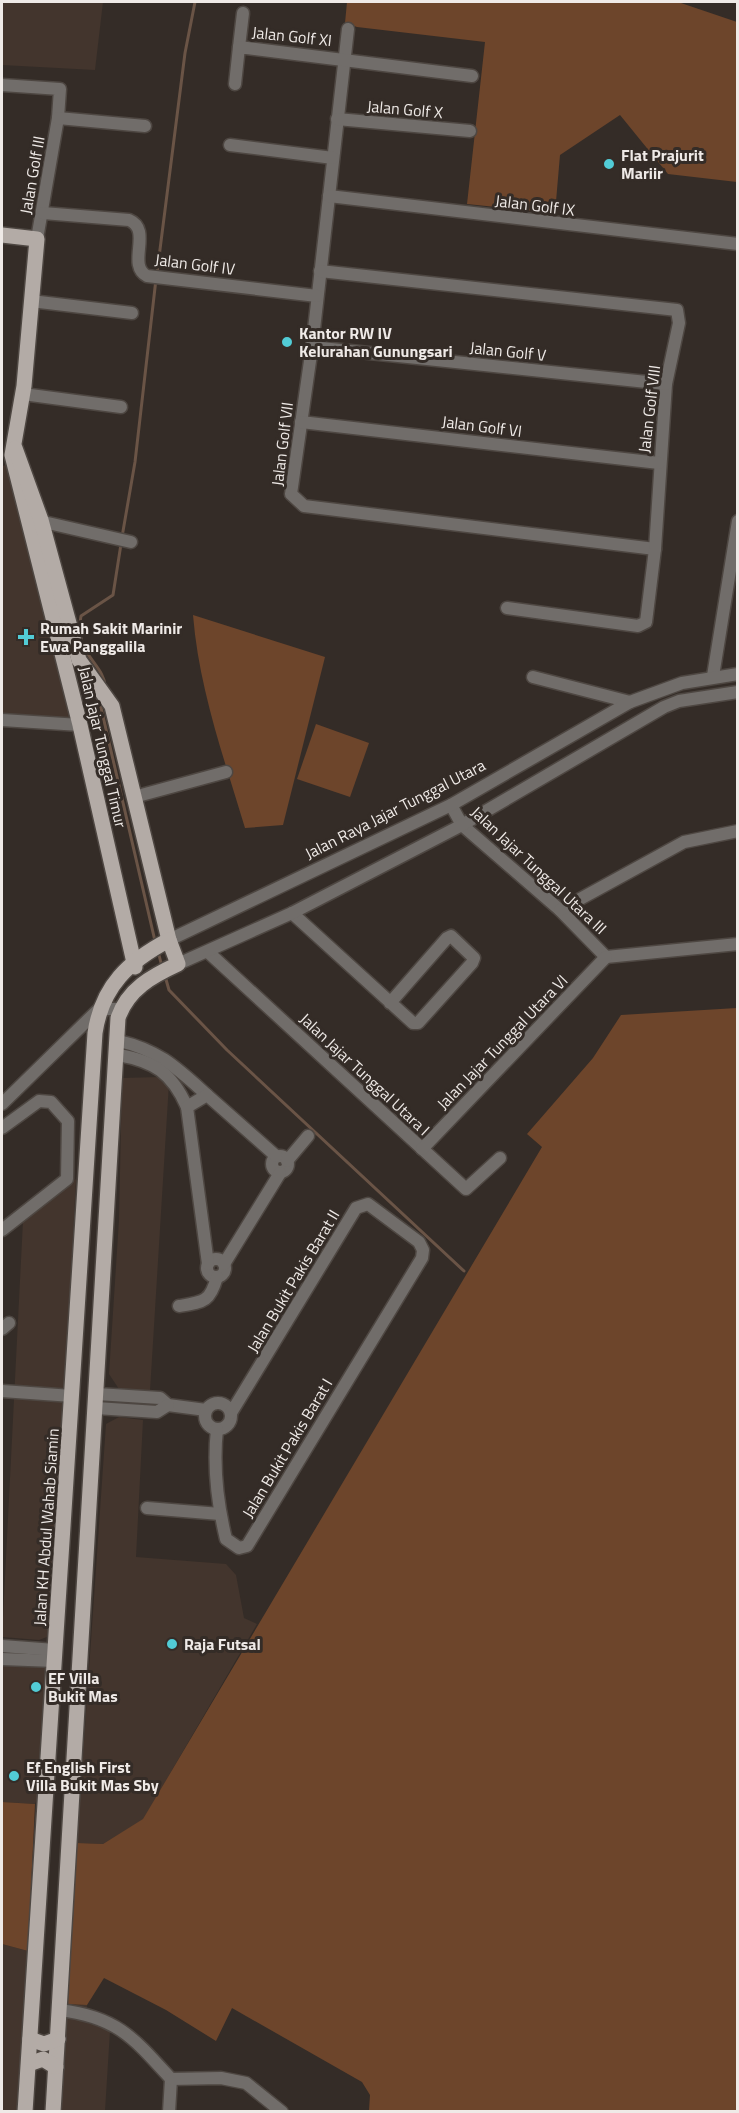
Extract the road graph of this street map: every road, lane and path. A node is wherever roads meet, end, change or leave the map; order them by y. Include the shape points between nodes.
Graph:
1 (243, 14) dead end
2 (348, 29) dead end
3 (239, 47) junction
4 (342, 59) junction
5 (472, 76) dead end
6 (235, 84) dead end
7 (2, 85) edge
8 (58, 118) junction
9 (337, 119) junction
10 (146, 126) dead end
11 (470, 131) dead end
12 (230, 145) dead end
13 (333, 158) junction
14 (329, 196) junction
15 (43, 213) junction
16 (2, 235) edge
17 (37, 239) junction
18 (738, 244) edge
19 (320, 271) junction
20 (317, 296) junction
21 (31, 301) junction
22 (132, 313) dead end
23 (312, 347) junction
24 (666, 384) junction
25 (23, 394) junction
26 (122, 407) dead end
27 (301, 422) junction
28 (659, 463) junction
29 (35, 520) junction
30 (738, 520) edge
31 (131, 542) dead end
32 (735, 542) edge
33 (655, 549) junction
34 (507, 608) dead end
35 (738, 674) edge
36 (713, 676) junction
37 (532, 677) dead end
38 (738, 692) edge
39 (630, 702) junction
40 (2, 720) edge
41 (80, 725) junction
42 (226, 772) dead end
43 (134, 797) junction
44 (451, 805) junction
45 (462, 825) junction
46 (738, 831) edge
47 (560, 910) junction
48 (292, 913) junction
49 (166, 941) junction
50 (738, 944) edge
51 (208, 952) junction
52 (606, 957) junction
53 (135, 959) junction
54 (174, 966) junction
55 (142, 983) junction
56 (390, 1003) junction
57 (99, 1009) junction
58 (122, 1009) junction
59 (118, 1048) junction
60 (207, 1095) junction
61 (2, 1104) edge
62 (187, 1107) junction
63 (2, 1128) edge
64 (309, 1136) dead end
65 (422, 1149) junction
66 (501, 1158) dead end
67 (282, 1159) junction
68 (2, 1230) edge
69 (423, 1250) joint
70 (208, 1264) junction
71 (224, 1264) junction
72 (217, 1277) junction
73 (79, 1299) junction
74 (102, 1300) junction
75 (179, 1306) dead end
76 (77, 1332) junction
77 (101, 1334) junction
78 (2, 1391) edge
79 (72, 1396) junction
80 (97, 1401) junction
81 (206, 1410) junction
82 (231, 1413) junction
83 (217, 1429) junction
84 (147, 1508) dead end
85 (220, 1514) junction
86 (2, 1646) edge
87 (55, 1655) junction
88 (2, 1659) edge
89 (53, 1684) junction
90 (79, 1685) junction
91 (60, 2010) junction
92 (30, 2039) junction
93 (58, 2039) junction
94 (29, 2064) junction
95 (56, 2067) junction
96 (171, 2079) junction
97 (170, 2110) edge
98 (25, 2112) edge
99 (53, 2112) edge
100 (282, 2112) edge

1 - 3 street
2 - 4 street, Jalan Golf VII
3 - 4 street, Jalan Golf XI
3 - 6 street, Jalan Golf XI
4 - 5 street, Jalan Golf XI
4 - 9 street, Jalan Golf VII
7 - 8 street, Jalan Golf III via 60,89
8 - 10 street, Jalan Golf III
8 - 15 street, Jalan Golf III
9 - 11 street, Jalan Golf X
9 - 13 street, Jalan Golf VII
12 - 13 street
13 - 14 street, Jalan Golf VII
14 - 18 street, Jalan Golf IX
14 - 19 street, Jalan Golf VII
15 - 17 street, Jalan Golf III
15 - 20 street, Jalan Golf IV via 135,223 140,230 139,267 147,276
16 - 17 main road
17 - 21 main road, Jalan Jajar Tunggal Timur
19 - 20 street, Jalan Golf VII
19 - 24 street, Jalan Golf VIII via 674,308 679,313 679,323
20 - 23 street, Jalan Golf VII
21 - 22 street
21 - 25 main road, Jalan Jajar Tunggal Timur
23 - 24 street, Jalan Golf V
23 - 27 street, Jalan Golf VII
24 - 28 street, Jalan Golf VIII
25 - 26 street
25 - 29 main road, Jalan Jajar Tunggal Timur via 12,455
27 - 28 street, Jalan Golf VI
27 - 33 street, Jalan Golf VII via 291,494 304,506
28 - 33 street, Jalan Golf VIII
29 - 31 street
29 - 41 main road, Jalan Jajar Tunggal Timur
29 - 43 main road, Jalan Jajar Tunggal Timur via 79,660 112,706
30 - 32 street
32 - 36 street
33 - 34 street, Jalan Golf VIII via 643,625
35 - 36 street, Jalan Raya Jajar Tunggal Utara
36 - 39 street, Jalan Raya Jajar Tunggal Utara
37 - 39 street
38 - 45 street via 678,701 664,707
39 - 44 street, Jalan Raya Jajar Tunggal Utara
40 - 41 street
41 - 53 main road, Jalan Jajar Tunggal Timur
42 - 43 street
43 - 49 main road, Jalan Jajar Tunggal Timur
44 - 45 street, Jalan Jajar Tunggal Utara III
44 - 49 street, Jalan Raya Jajar Tunggal Utara
45 - 47 street, Jalan Jajar Tunggal Utara III
45 - 48 street
46 - 47 street via 684,842
47 - 52 street, Jalan Jajar Tunggal Utara III
48 - 51 street
48 - 56 street
49 - 53 main road, Jalan Raya Jajar Tunggal Utara
49 - 54 main road, Jalan Jajar Tunggal Timur
50 - 52 street
51 - 54 street
51 - 65 street, Jalan Jajar Tunggal Utara I
52 - 65 street, Jalan Jajar Tunggal Utara VI
53 - 55 main road, Jalan Jajar Tunggal Timur
53 - 57 main road
54 - 55 main road
55 - 58 main road
56 - 56 street via 418,1023 474,958 451,936 447,938
57 - 58 street
57 - 61 street
57 - 73 main road, Jalan KH Abdul Wahab Siamin
58 - 59 main road via 118,1018
59 - 60 street via 143,1046 164,1057
59 - 62 street via 157,1068 179,1088
59 - 74 main road
60 - 62 street
60 - 67 street
62 - 70 street
63 - 68 street via 39,1101 51,1102 59,1108 68,1126 67,1179
64 - 67 street
65 - 66 street, Jalan Jajar Tunggal Utara I via 466,1189
67 - 71 street via 286,1170 280,1173
69 - 82 street, Jalan Bukit Pakis Barat II via 419,1242 368,1204 356,1208
69 - 85 street, Jalan Bukit Pakis Barat I via 422,1258 247,1546 239,1548 226,1539
70 - 71 street via 216,1259
70 - 72 street via 207,1271
71 - 72 street
72 - 75 street via 208,1298
73 - 74 main road via 90,1305
73 - 76 main road, Jalan KH Abdul Wahab Siamin
74 - 77 main road
76 - 77 main road via 90,1328
76 - 79 main road, Jalan KH Abdul Wahab Siamin
77 - 80 main road
78 - 79 street
79 - 87 main road, Jalan KH Abdul Wahab Siamin
80 - 81 street via 160,1398 168,1406
80 - 90 main road
81 - 82 street via 219,1402
81 - 83 street via 207,1422
82 - 83 street via 225,1427
83 - 85 street, Jalan Bukit Pakis Barat I via 214,1457
84 - 85 street
86 - 87 street
87 - 88 street
87 - 89 main road, Jalan KH Abdul Wahab Siamin
89 - 90 main road
89 - 92 main road, Jalan KH Abdul Wahab Siamin
90 - 91 main road
91 - 93 main road
91 - 96 street via 87,2013 118,2027
92 - 93 main road via 44,2044
92 - 94 main road, Jalan KH Abdul Wahab Siamin
93 - 95 main road
94 - 95 main road via 43,2059
94 - 98 main road, Jalan KH Abdul Wahab Siamin
95 - 99 main road
96 - 97 street
96 - 100 street via 221,2078 246,2083

